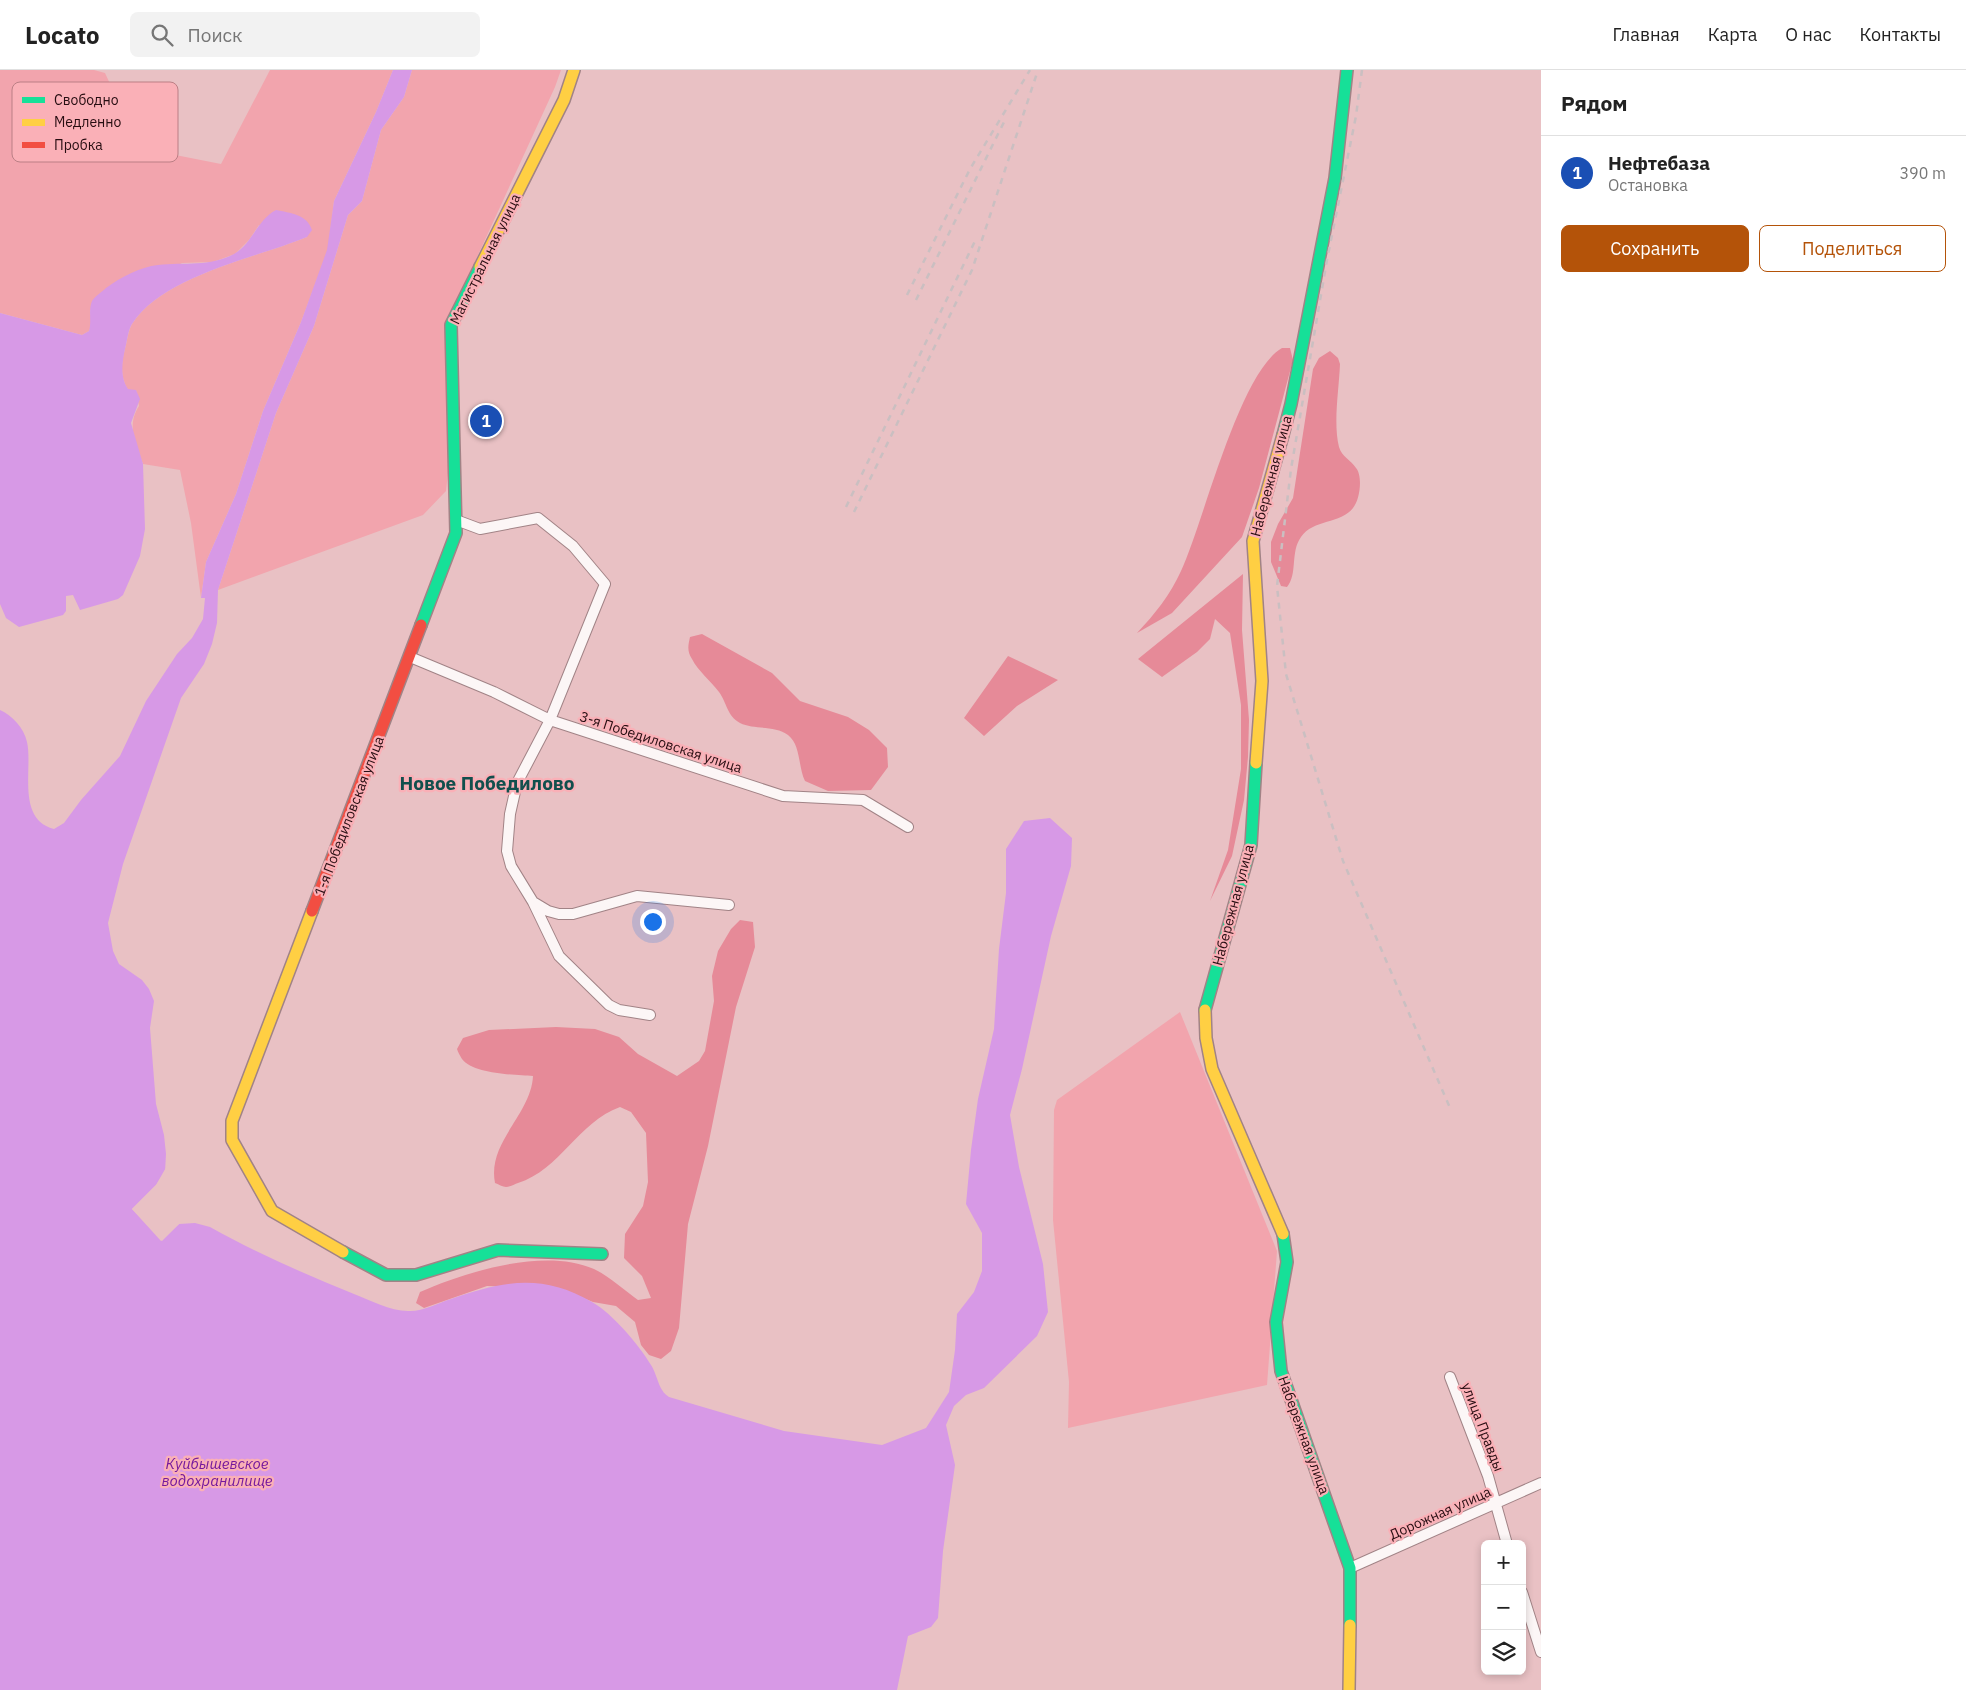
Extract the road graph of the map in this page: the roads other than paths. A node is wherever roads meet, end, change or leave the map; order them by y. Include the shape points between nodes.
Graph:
1 (574, 70) edge
2 (1347, 70) edge
3 (456, 490) joint
4 (456, 520) junction
5 (410, 657) junction
6 (550, 720) junction
7 (908, 827) dead end
8 (532, 902) junction
9 (729, 905) dead end
10 (650, 1015) dead end
11 (602, 1254) dead end
12 (1450, 1378) dead end
13 (1541, 1483) edge
14 (1495, 1503) junction
15 (1506, 1540) edge
16 (1350, 1568) junction
17 (1526, 1605) edge
18 (1541, 1652) edge
19 (1348, 1690) edge

1 - 3 street, Магистральная улица via 564,100 450,326
2 - 16 street, Набережная улица via 1335,178 1293,394 1253,541 1262,680 1251,845 1205,1007 1203,1029 1212,1069 1283,1234 1287,1262 1276,1322 1281,1371
3 - 4 street, 1-я Победиловская улица
4 - 5 street, 1-я Победиловская улица via 456,533
4 - 6 street via 480,529 538,518 573,546 605,584
5 - 6 street, 3-я Победиловская улица via 494,692
5 - 11 street, 1-я Победиловская улица via 232,1121 232,1140 272,1211 386,1275 416,1275 498,1250
6 - 7 street, 3-я Победиловская улица via 783,796 863,800
6 - 8 street via 524,765 510,814 508,859
8 - 9 street via 559,914 573,914 638,896
8 - 10 street via 552,945 570,968 609,1005
12 - 14 street, улица Правды via 1488,1476
13 - 14 street, Дорожная улица
14 - 15 street, улица Правды
14 - 16 street, Дорожная улица
16 - 19 street, Набережная улица
17 - 18 street

